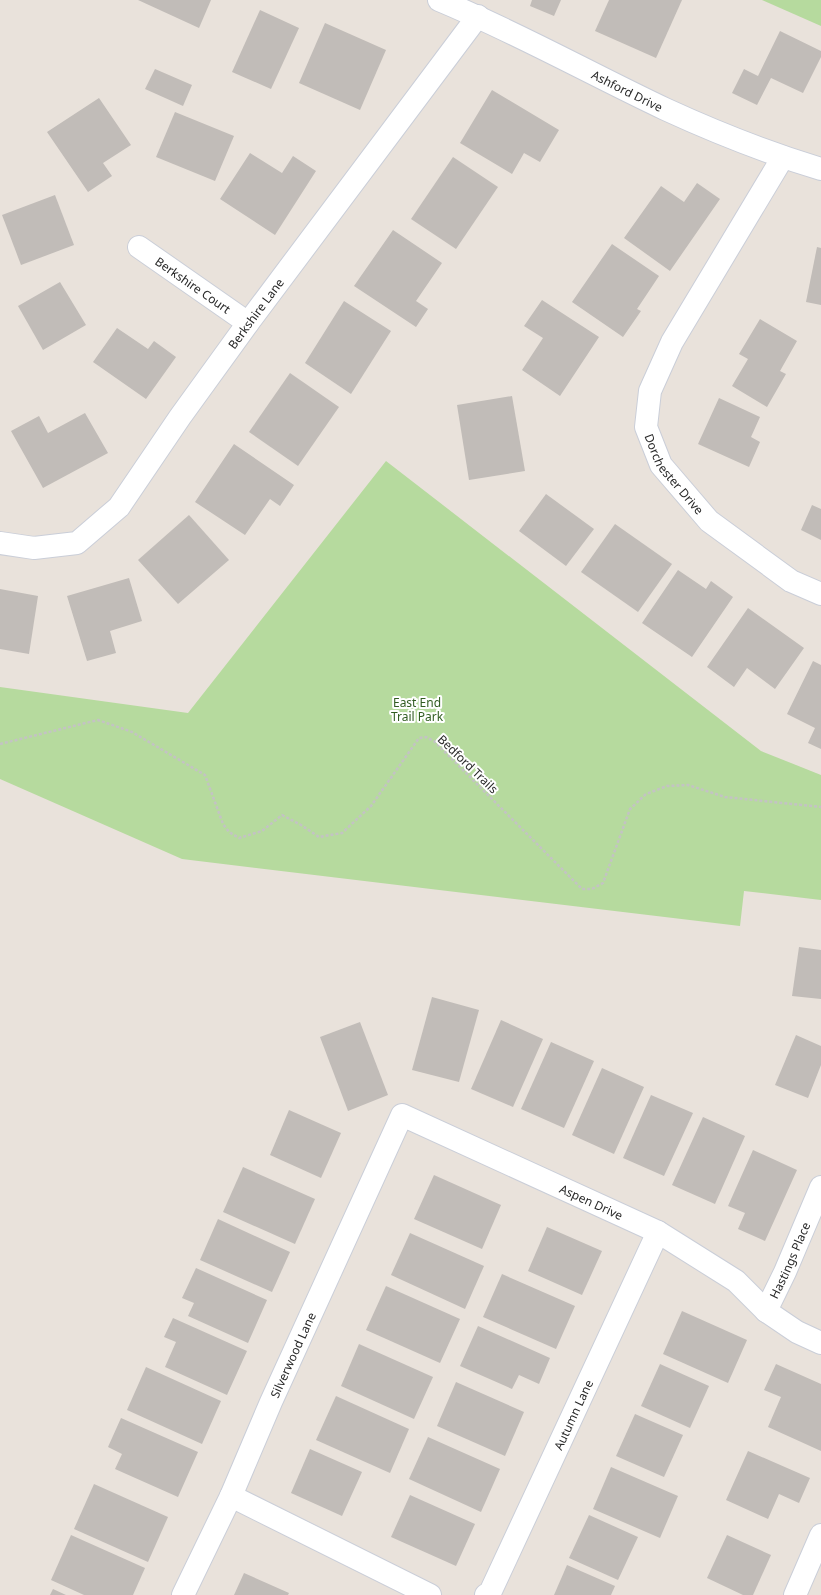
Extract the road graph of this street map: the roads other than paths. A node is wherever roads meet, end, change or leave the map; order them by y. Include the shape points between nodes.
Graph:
1 (439, 0) edge
2 (478, 16) junction
3 (783, 157) junction
4 (821, 169) edge
5 (139, 247) dead end
6 (248, 323) junction
7 (0, 543) edge
8 (821, 594) edge
9 (402, 1115) joint
10 (821, 1187) edge
11 (658, 1232) junction
12 (766, 1311) junction
13 (821, 1343) edge
14 (231, 1496) junction
15 (821, 1535) edge
16 (183, 1595) edge
17 (430, 1595) edge
18 (486, 1595) edge
19 (794, 1595) edge

1 - 2 street, Ashford Drive
2 - 3 street, Ashford Drive via 666,109
2 - 6 street, Berkshire Lane
3 - 4 street, Ashford Drive
3 - 8 street, Dorchester Drive via 672,342 650,391 646,427 661,465 709,521 790,581
5 - 6 street, Berkshire Court
6 - 7 street, Berkshire Lane via 119,507 77,543 34,548
9 - 11 street, Aspen Drive
9 - 14 street, Silverwood Lane
10 - 12 street, Hastings Place
11 - 12 street, Aspen Drive via 736,1281
11 - 18 street, Autumn Lane via 489,1595
12 - 13 street, Aspen Drive via 797,1332
14 - 16 street, Silverwood Lane
14 - 17 street
15 - 19 street

